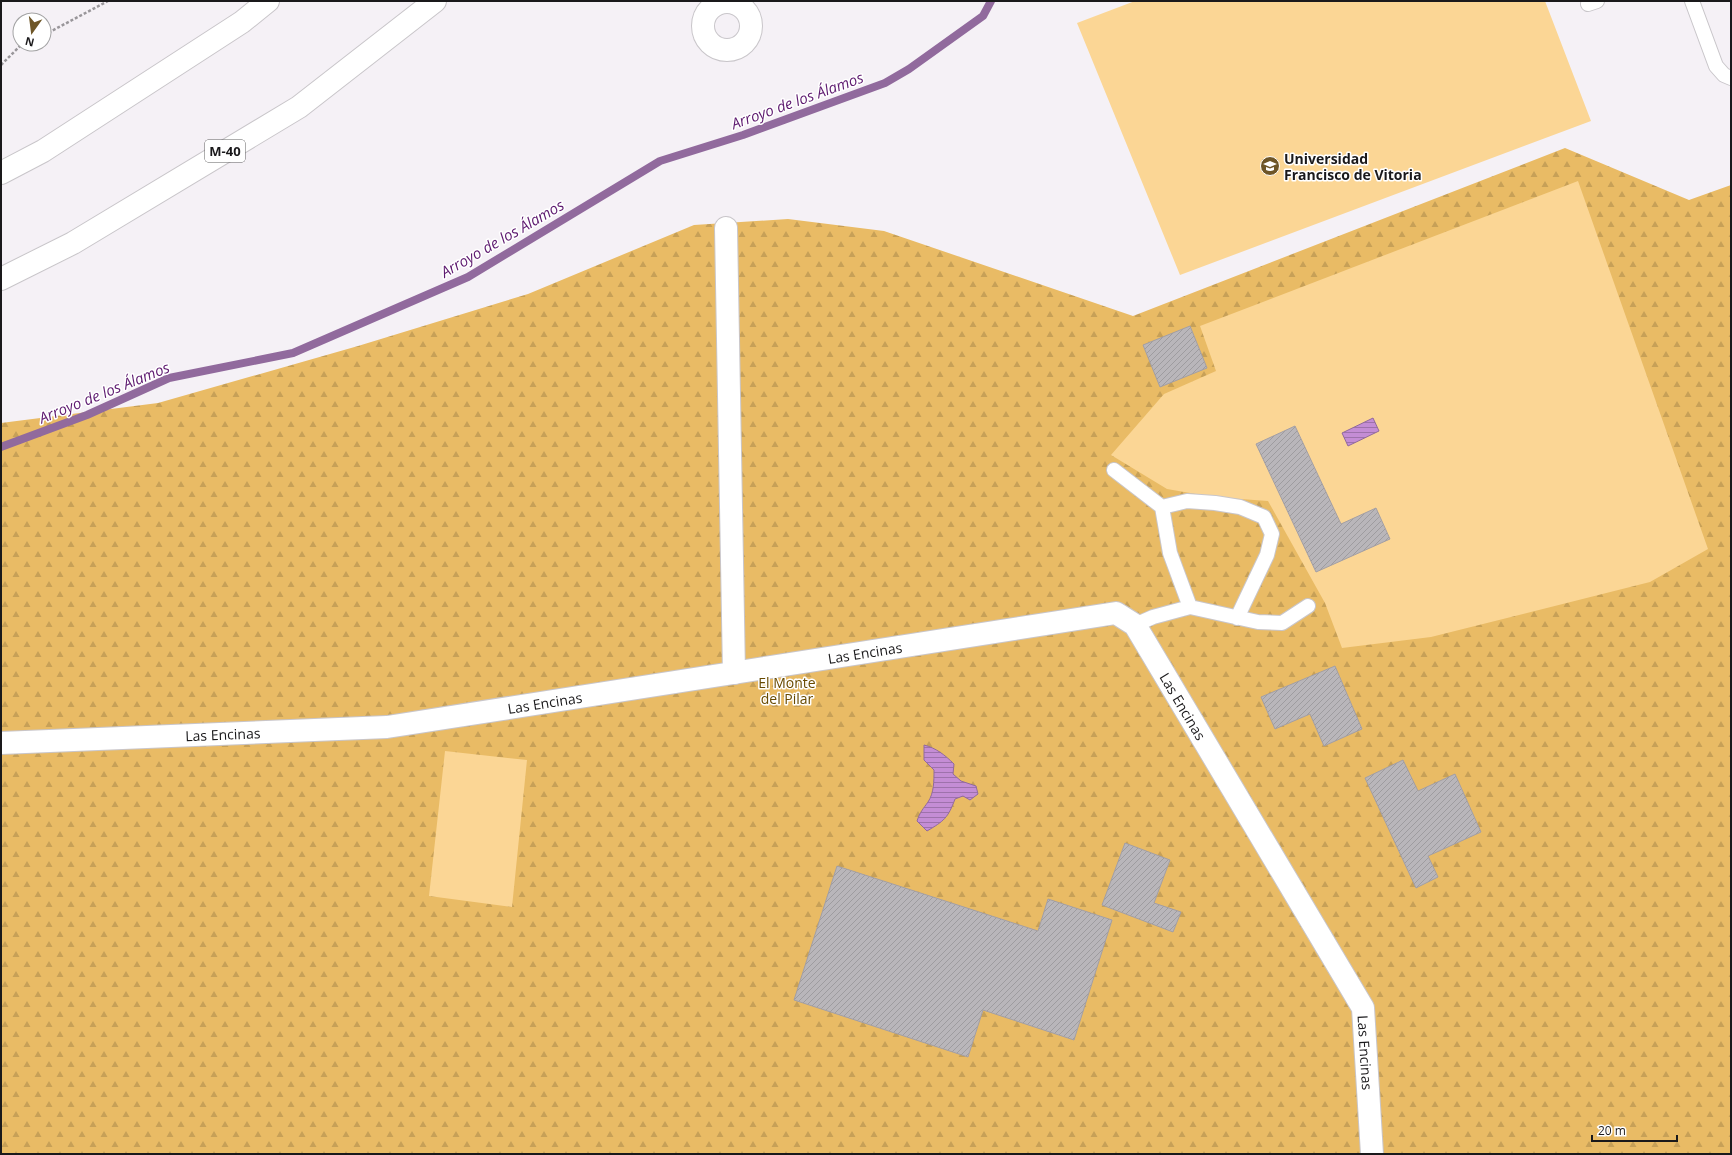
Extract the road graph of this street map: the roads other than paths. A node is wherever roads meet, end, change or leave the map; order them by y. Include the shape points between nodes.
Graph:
1 (268, 1) edge
2 (435, 1) edge
3 (1692, 1) edge
4 (1731, 78) edge
5 (1, 173) edge
6 (726, 228) dead end
7 (1, 279) edge
8 (1114, 470) dead end
9 (1162, 507) junction
10 (1308, 606) dead end
11 (1190, 607) junction
12 (1237, 618) junction
13 (1135, 625) junction
14 (734, 673) junction
15 (1, 743) edge
16 (1372, 1154) edge

1 - 5 main road via 242,22 43,151
2 - 7 main road, M-40 via 300,107 73,243
3 - 4 lane via 1716,66 1724,75
6 - 14 main road
8 - 9 lane
9 - 11 lane via 1170,553
9 - 12 lane via 1187,502 1215,503 1240,507 1264,517 1272,534 1267,555
10 - 12 lane via 1282,622 1258,622
11 - 12 lane
11 - 13 lane via 1153,617
13 - 14 main road, Las Encinas via 1116,613
13 - 16 main road, Las Encinas via 1363,1008
14 - 15 main road, Las Encinas via 387,726

